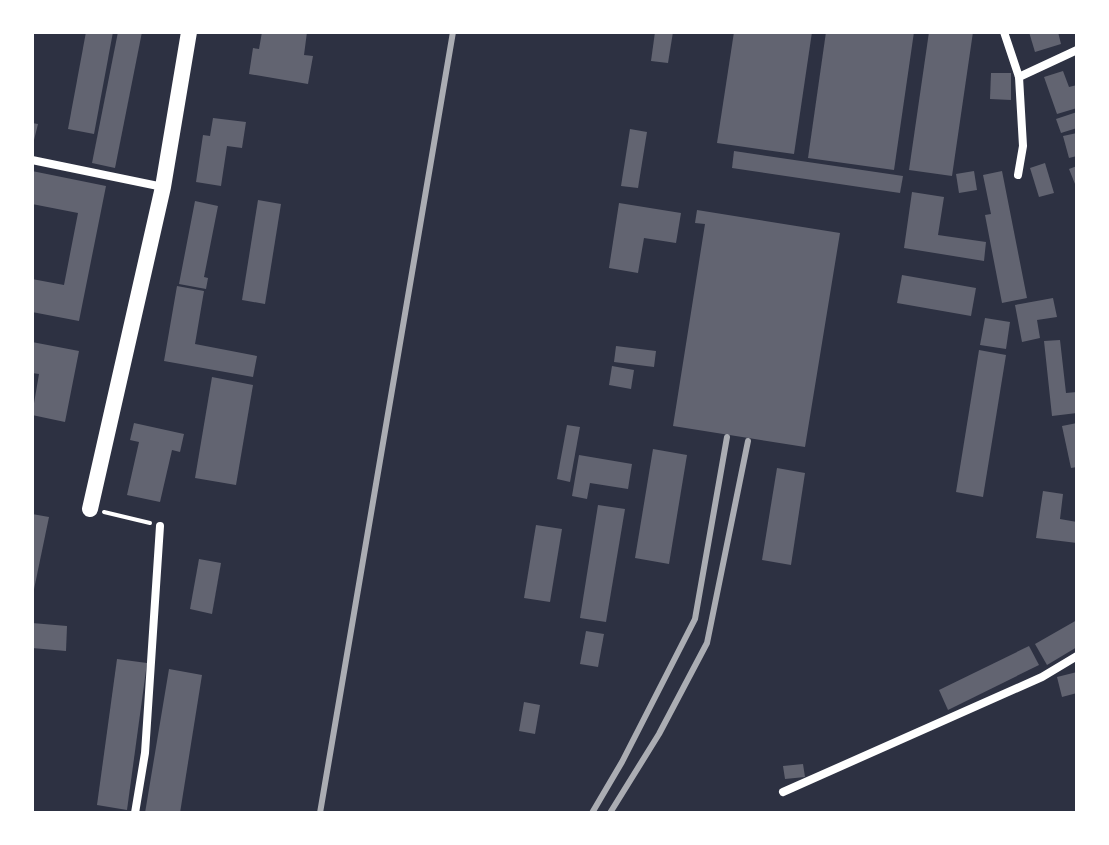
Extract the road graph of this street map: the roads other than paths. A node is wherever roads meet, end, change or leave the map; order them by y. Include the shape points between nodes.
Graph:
1 (189, 32) edge
2 (1004, 32) edge
3 (1077, 50) edge
4 (1019, 77) junction
5 (32, 160) edge
6 (1018, 175) dead end
7 (163, 187) junction
8 (90, 509) road end
9 (160, 526) road end
10 (1077, 656) edge
11 (783, 792) dead end
12 (135, 813) edge

1 - 7 main road
2 - 4 street
3 - 4 street
4 - 6 street via 1023,146
5 - 7 street
7 - 8 main road
9 - 12 street via 145,753
10 - 11 street via 1042,677

